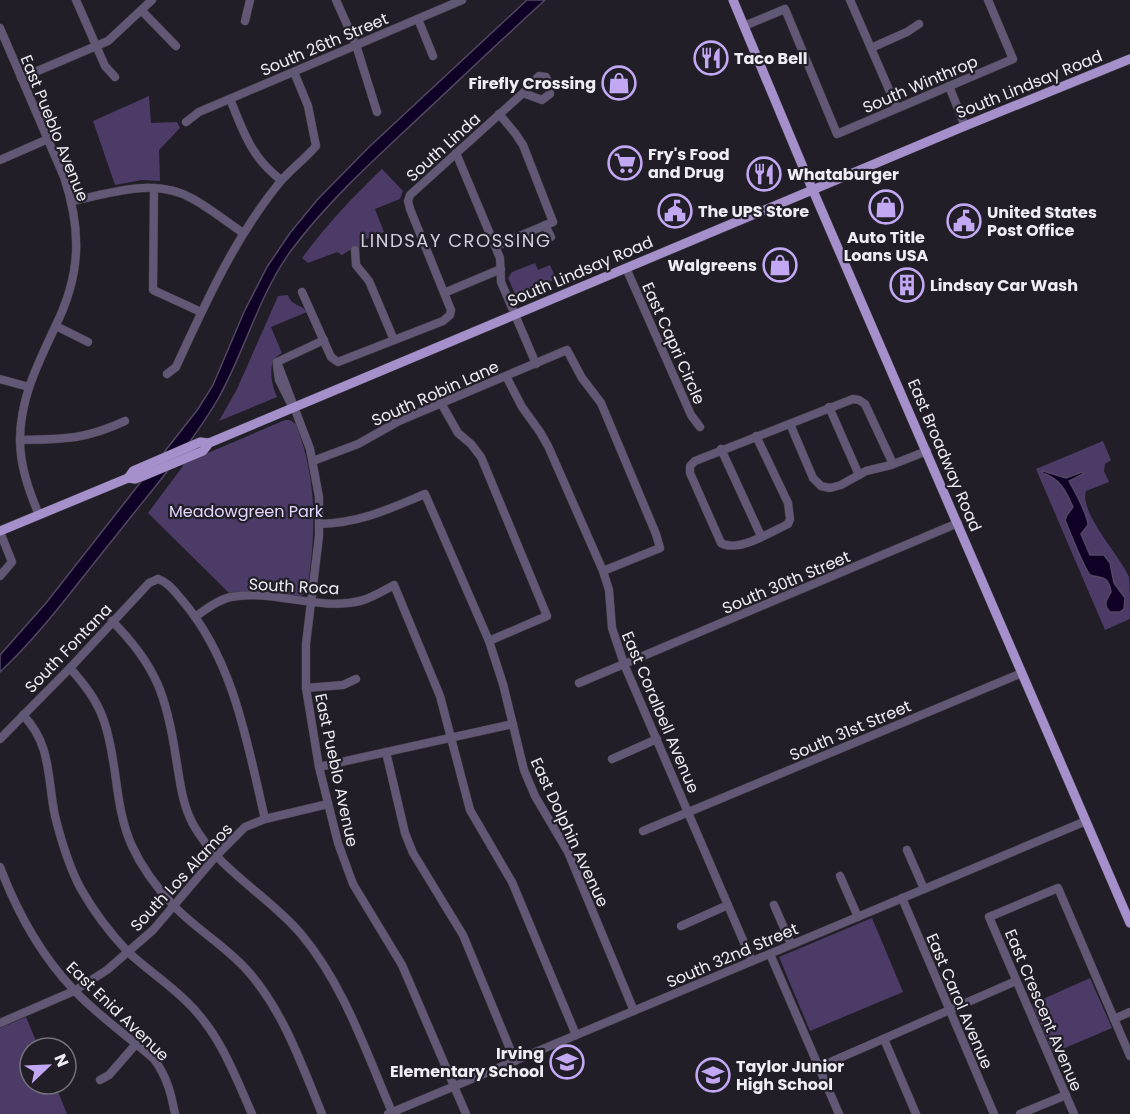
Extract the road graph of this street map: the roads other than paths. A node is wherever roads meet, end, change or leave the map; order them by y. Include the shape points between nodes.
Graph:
1 (76, 0) edge
2 (152, 0) edge
3 (250, 0) edge
4 (336, 0) edge
5 (462, 0) edge
6 (733, 0) edge
7 (850, 0) edge
8 (988, 0) edge
9 (142, 10) junction
10 (418, 19) junction
11 (245, 21) dead end
12 (919, 24) dead end
13 (744, 26) junction
14 (0, 28) edge
15 (356, 45) junction
16 (96, 46) junction
17 (176, 46) dead end
18 (871, 48) junction
19 (433, 56) dead end
20 (1130, 59) edge
21 (294, 72) junction
22 (115, 77) dead end
23 (21, 78) junction
24 (949, 86) junction
25 (523, 93) dead end
26 (230, 99) junction
27 (897, 108) junction
28 (376, 112) dead end
29 (499, 114) junction
30 (186, 122) dead end
31 (965, 126) junction
32 (48, 139) junction
33 (456, 153) junction
34 (0, 160) edge
35 (281, 180) junction
36 (154, 188) junction
37 (813, 190) junction
38 (72, 201) junction
39 (549, 224) junction
40 (243, 233) junction
41 (551, 237) dead end
42 (496, 246) junction
43 (356, 250) dead end
44 (627, 268) junction
45 (501, 269) junction
46 (302, 292) dead end
47 (444, 293) junction
48 (201, 312) junction
49 (514, 315) junction
50 (56, 326) junction
51 (324, 340) junction
52 (394, 340) junction
53 (88, 342) dead end
54 (536, 364) junction
55 (167, 374) dead end
56 (506, 376) junction
57 (0, 379) edge
58 (29, 387) junction
59 (441, 403) junction
60 (294, 408) junction
61 (829, 408) junction
62 (125, 421) dead end
63 (790, 424) junction
64 (700, 426) dead end
65 (756, 436) junction
66 (20, 440) junction
67 (210, 443) junction
68 (722, 450) junction
69 (927, 451) junction
70 (313, 461) junction
71 (893, 464) junction
72 (859, 475) junction
73 (128, 478) junction
74 (39, 515) junction
75 (320, 524) junction
76 (958, 524) junction
77 (0, 532) edge
78 (761, 536) junction
79 (603, 571) junction
80 (0, 576) edge
81 (311, 602) junction
82 (195, 617) junction
83 (112, 621) junction
84 (489, 641) junction
85 (624, 664) junction
86 (70, 668) junction
87 (1022, 673) junction
88 (356, 679) dead end
89 (579, 683) dead end
90 (306, 688) junction
91 (22, 715) junction
92 (513, 724) junction
93 (450, 738) junction
94 (0, 739) edge
95 (657, 739) junction
96 (386, 752) junction
97 (612, 759) dead end
98 (320, 767) junction
99 (328, 804) junction
100 (688, 812) junction
101 (265, 819) junction
102 (1086, 821) junction
103 (643, 831) dead end
104 (907, 850) dead end
105 (216, 856) junction
106 (0, 867) edge
107 (840, 876) dead end
108 (924, 889) junction
109 (902, 898) junction
110 (728, 905) junction
111 (774, 905) dead end
112 (174, 906) junction
113 (858, 917) junction
114 (1130, 922) edge
115 (681, 926) dead end
116 (791, 944) junction
117 (129, 952) junction
118 (770, 954) junction
119 (752, 961) junction
120 (1017, 981) junction
121 (74, 991) junction
122 (950, 1010) junction
123 (634, 1011) junction
124 (1130, 1012) edge
125 (1114, 1019) junction
126 (0, 1023) edge
127 (576, 1035) junction
128 (884, 1039) junction
129 (136, 1044) junction
130 (1130, 1056) edge
131 (515, 1061) junction
132 (819, 1067) junction
133 (100, 1080) dead end
134 (454, 1087) junction
135 (1066, 1095) junction
136 (390, 1113) edge
137 (175, 1114) edge
138 (252, 1114) edge
139 (322, 1114) edge
140 (466, 1114) edge
141 (839, 1114) edge
142 (916, 1114) edge
143 (994, 1114) edge
144 (1020, 1114) edge
145 (1074, 1114) edge

1 - 16 street
2 - 9 street
3 - 11 street
4 - 15 street
5 - 10 street, South 26th Street
6 - 13 main road, East Broadway Road
7 - 18 street
8 - 24 street, South Winthrop via 1013,59
9 - 16 street via 108,41
9 - 17 street
10 - 15 street, South 26th Street
10 - 19 street
12 - 18 street
13 - 27 street, South Winthrop via 785,9 837,134
13 - 37 main road, East Broadway Road
14 - 23 street, East Pueblo Avenue
15 - 21 street, South 26th Street
15 - 28 street
16 - 22 street
16 - 23 street
18 - 27 street
20 - 31 main road, South Lindsay Road
21 - 26 street, South 26th Street
21 - 35 street via 308,106 316,146
23 - 32 street, East Pueblo Avenue
24 - 27 street, South Winthrop
24 - 31 street
25 - 29 street, South Linda
26 - 30 street, South 26th Street
26 - 35 street via 250,148 266,169
29 - 33 street, South Linda
29 - 39 street via 523,145
31 - 37 main road, South Lindsay Road
32 - 34 street
32 - 38 street, East Pueblo Avenue
33 - 42 street
33 - 47 street, South Linda via 408,201
35 - 40 street
36 - 38 street via 125,189
36 - 40 street via 193,198
36 - 48 street via 153,290
37 - 44 main road, South Lindsay Road
37 - 69 main road, East Broadway Road
38 - 50 street, East Pueblo Avenue via 76,260
39 - 41 street
39 - 42 street
40 - 48 street
42 - 45 street
43 - 52 street via 356,265 369,281
44 - 49 main road, South Lindsay Road
44 - 64 street, East Capri Circle via 691,415
45 - 47 street
45 - 49 street via 501,282
46 - 51 street
47 - 52 street via 450,315
48 - 55 street via 176,367
49 - 54 street
49 - 60 main road, South Lindsay Road
50 - 53 street
50 - 58 street, East Pueblo Avenue
51 - 52 street via 331,357 343,361
51 - 60 street, East Pueblo Avenue via 277,362 279,381
54 - 56 street, South Robin Lane
54 - 79 street, South Robin Lane via 567,350 601,403 656,534 660,548
56 - 59 street, South Robin Lane
56 - 79 street, East Coralbell Avenue via 548,446
57 - 58 street
58 - 66 street, East Pueblo Avenue
59 - 70 street, South Robin Lane via 358,444
59 - 84 street via 458,433 480,457 547,616
60 - 67 main road, South Lindsay Road
60 - 70 street, East Pueblo Avenue
61 - 63 street
61 - 71 street via 853,399 865,405
61 - 72 street
62 - 66 street via 104,431 69,439
63 - 65 street
63 - 72 street via 813,478 821,486 841,486
65 - 68 street
65 - 78 street via 790,510 788,524
66 - 74 street, East Pueblo Avenue via 25,477
67 - 73 main road, South Lindsay Road via 203,451 135,479
67 - 73 main road, South Lindsay Road via 200,442 153,462 133,471
68 - 78 street
68 - 78 street via 695,460 690,466 721,543 738,546
69 - 71 street
69 - 76 main road, East Broadway Road
70 - 75 street, East Pueblo Avenue
71 - 72 street
73 - 74 main road, South Lindsay Road
74 - 77 main road, South Lindsay Road
75 - 81 street, East Pueblo Avenue
75 - 84 street, East Dolphin Avenue via 359,520 425,494
76 - 85 street, South 30th Street
76 - 87 main road, East Broadway Road
77 - 80 street via 12,562
79 - 85 street, East Coralbell Avenue via 612,628
81 - 82 street, South Roca via 232,597
81 - 90 street, East Pueblo Avenue
81 - 93 street, South Roca via 361,601 394,585 440,696
82 - 83 street, South Fontana via 157,576
82 - 101 street via 223,666 241,714
83 - 86 street, South Fontana
83 - 105 street via 153,673 161,691 170,716 183,799 191,822
84 - 92 street, East Dolphin Avenue
85 - 89 street, South 30th Street
85 - 95 street, East Coralbell Avenue
86 - 91 street, South Fontana
86 - 112 street via 91,692 105,722 123,821 131,844 141,864
87 - 100 street, South 31st Street
87 - 102 main road, East Broadway Road
88 - 90 street via 343,685
90 - 98 street, East Pueblo Avenue
91 - 94 street, South Fontana
91 - 117 street via 42,742 64,849 81,889
92 - 93 street
92 - 123 street, East Dolphin Avenue via 524,770 568,852
93 - 96 street
93 - 127 street via 470,810 512,882
95 - 97 street
95 - 100 street, East Coralbell Avenue
96 - 98 street
96 - 131 street via 412,853 463,935
98 - 99 street, East Pueblo Avenue
99 - 101 street, South Los Alamos
99 - 134 street, East Pueblo Avenue via 353,884 402,965
100 - 103 street, South 31st Street
100 - 110 street, East Coralbell Avenue
101 - 105 street, South Los Alamos via 245,828
102 - 108 street, South 32nd Street
102 - 114 main road, East Broadway Road
104 - 108 street
105 - 112 street, South Los Alamos
105 - 136 street via 263,895 301,933 320,959 341,994
106 - 121 street, East Enid Avenue via 13,903 32,935
107 - 113 street
108 - 109 street, South 32nd Street
109 - 113 street, South 32nd Street
109 - 122 street, East Carol Avenue
110 - 115 street
110 - 119 street, East Coralbell Avenue
111 - 116 street
112 - 117 street, South Los Alamos
112 - 139 street via 235,958 264,992 288,1034
113 - 116 street, South 32nd Street
116 - 118 street, South 32nd Street
117 - 121 street, South Los Alamos
117 - 138 street via 204,1020 224,1052
118 - 119 street, South 32nd Street
118 - 132 street
119 - 123 street, South 32nd Street
120 - 122 street
120 - 125 street, East Crescent Avenue via 989,917 1058,888
120 - 135 street, East Crescent Avenue
121 - 126 street, South Los Alamos
121 - 129 street, East Enid Avenue
122 - 128 street
122 - 143 street, East Carol Avenue
123 - 127 street, South 32nd Street
124 - 125 street
125 - 130 street
127 - 131 street, South 32nd Street
128 - 132 street
128 - 142 street
129 - 133 street
129 - 137 street, East Enid Avenue via 163,1072
131 - 134 street, South 32nd Street
132 - 141 street
134 - 136 street, South 32nd Street
134 - 140 street, East Pueblo Avenue
135 - 144 street
135 - 145 street, East Crescent Avenue

